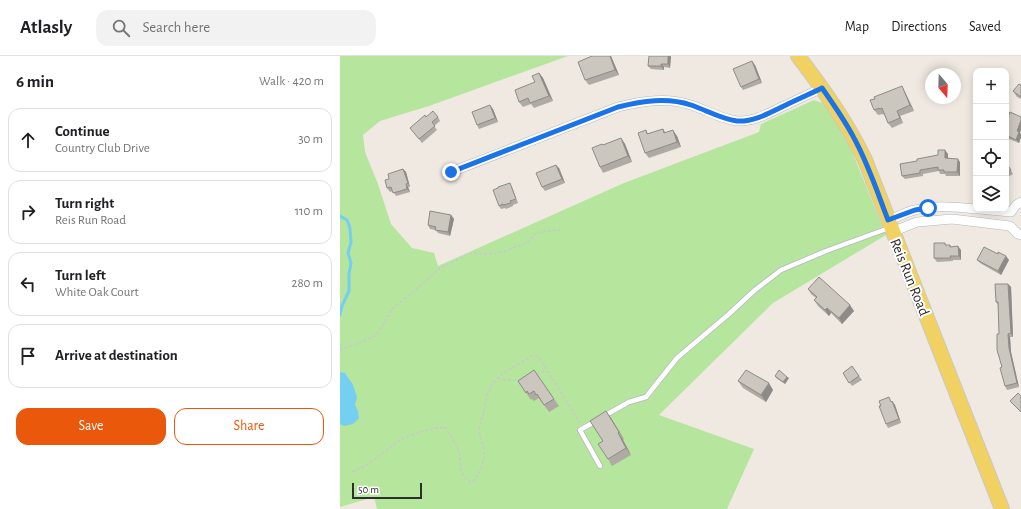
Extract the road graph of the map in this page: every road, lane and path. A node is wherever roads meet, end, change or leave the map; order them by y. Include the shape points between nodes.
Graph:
1 (798, 56) edge
2 (822, 88) junction
3 (451, 172) dead end
4 (1021, 202) edge
5 (973, 209) edge
6 (1011, 212) joint
7 (891, 226) junction
8 (1010, 226) junction
9 (563, 230) dead end
10 (1021, 235) edge
11 (340, 350) edge
12 (546, 370) junction
13 (535, 375) edge
14 (498, 378) junction
15 (522, 380) edge
16 (583, 428) junction
17 (600, 466) dead end
18 (352, 472) dead end
19 (1002, 509) edge

1 - 2 main road, Reis Run Road
2 - 3 street via 759,118 737,121 675,101 634,103
2 - 7 main road, Reis Run Road via 856,142
4 - 6 street
5 - 7 street via 954,207 915,210
6 - 8 street
7 - 8 street via 952,219
7 - 16 lane via 781,270 677,358 646,397 629,402
7 - 19 main road, Reis Run Road
8 - 10 street
9 - 11 path via 536,233 528,242 503,252 469,254 440,268 393,308 376,335
12 - 13 path
12 - 14 path via 539,357 532,356
12 - 16 path
14 - 15 path
14 - 18 path via 492,384 486,399 479,427 484,458 476,479 471,482 462,475 459,452 445,427 426,430 401,439 368,465
16 - 17 lane via 580,430

